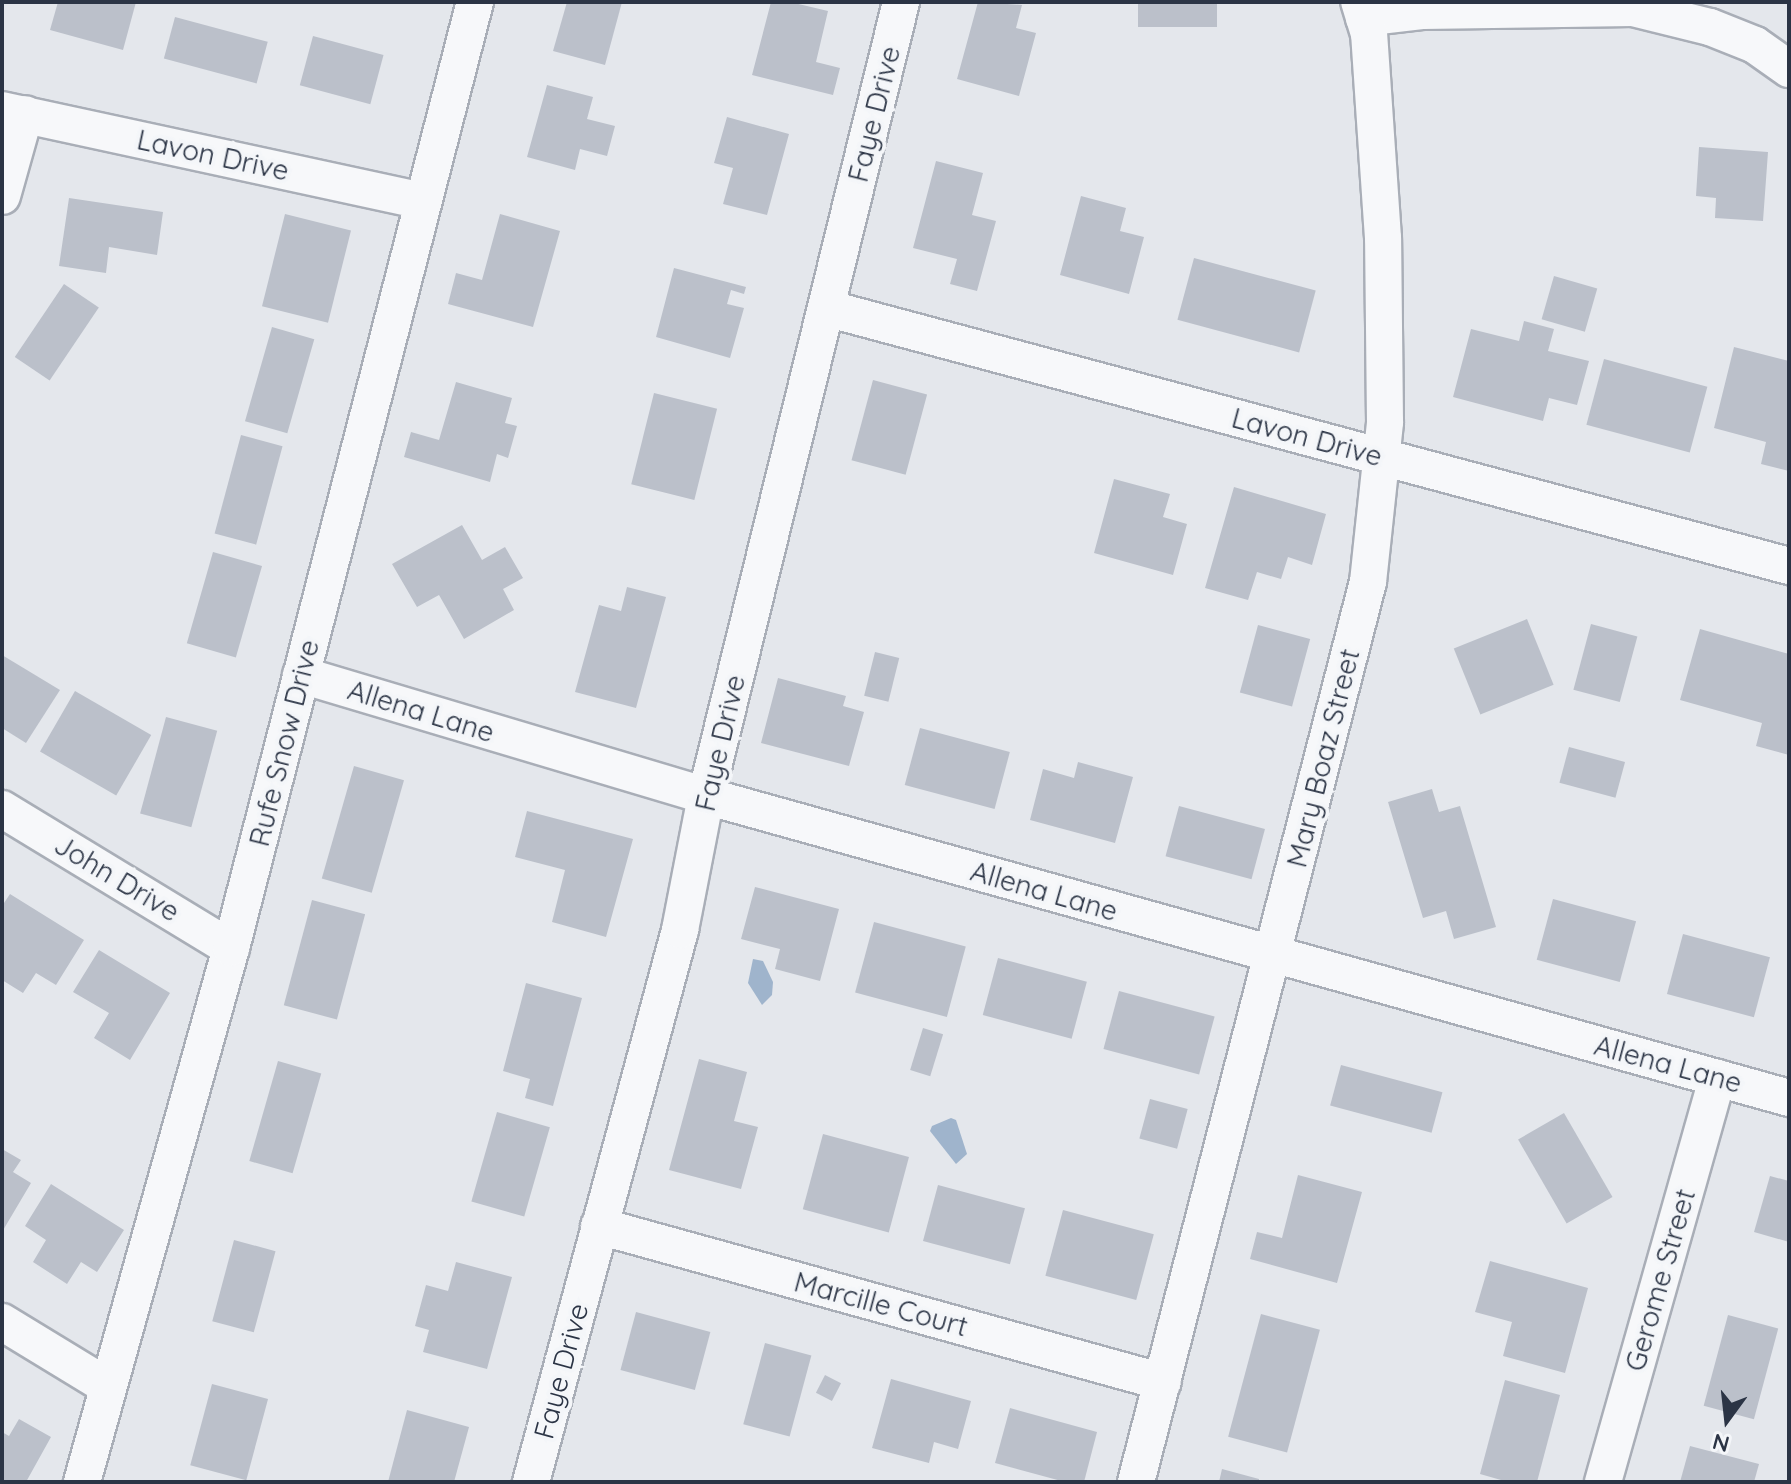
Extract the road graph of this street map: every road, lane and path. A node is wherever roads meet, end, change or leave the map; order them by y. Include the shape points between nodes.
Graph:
1 (475, 2) edge
2 (901, 2) edge
3 (1361, 10) edge
4 (1789, 69) edge
5 (13, 112) edge
6 (2, 196) edge
7 (423, 201) junction
8 (826, 308) junction
9 (1381, 457) junction
10 (1789, 566) edge
11 (301, 675) junction
12 (706, 796) junction
13 (2, 809) edge
14 (231, 948) junction
15 (1273, 955) junction
16 (1717, 1078) junction
17 (1789, 1098) edge
18 (599, 1226) junction
19 (2, 1322) edge
20 (1163, 1382) junction
21 (107, 1386) junction
22 (82, 1482) edge
23 (531, 1482) edge
24 (1136, 1482) edge
25 (1603, 1482) edge

1 - 7 street, Rufe Snow Drive
2 - 8 street, Faye Drive
3 - 4 street via 1633,8 1710,27 1755,45
3 - 9 street, Mary Boaz Street via 1369,34 1383,238
5 - 6 street
5 - 7 street, Lavon Drive
7 - 11 street, Rufe Snow Drive
8 - 9 street, Lavon Drive
8 - 12 street, Faye Drive
9 - 10 street, Lavon Drive
9 - 15 street, Mary Boaz Street via 1368,582
11 - 12 street, Allena Lane
11 - 14 street, Rufe Snow Drive
12 - 15 street, Allena Lane
12 - 18 street, Faye Drive via 680,930
13 - 14 street, John Drive
14 - 21 street, Rufe Snow Drive
15 - 16 street, Allena Lane
15 - 20 street, Mary Boaz Street
16 - 17 street, Allena Lane
16 - 25 street, Gerome Street
18 - 20 street, Marcille Court
18 - 23 street, Faye Drive
19 - 21 street
20 - 24 street, Mary Boaz Street
21 - 22 street, Rufe Snow Drive

